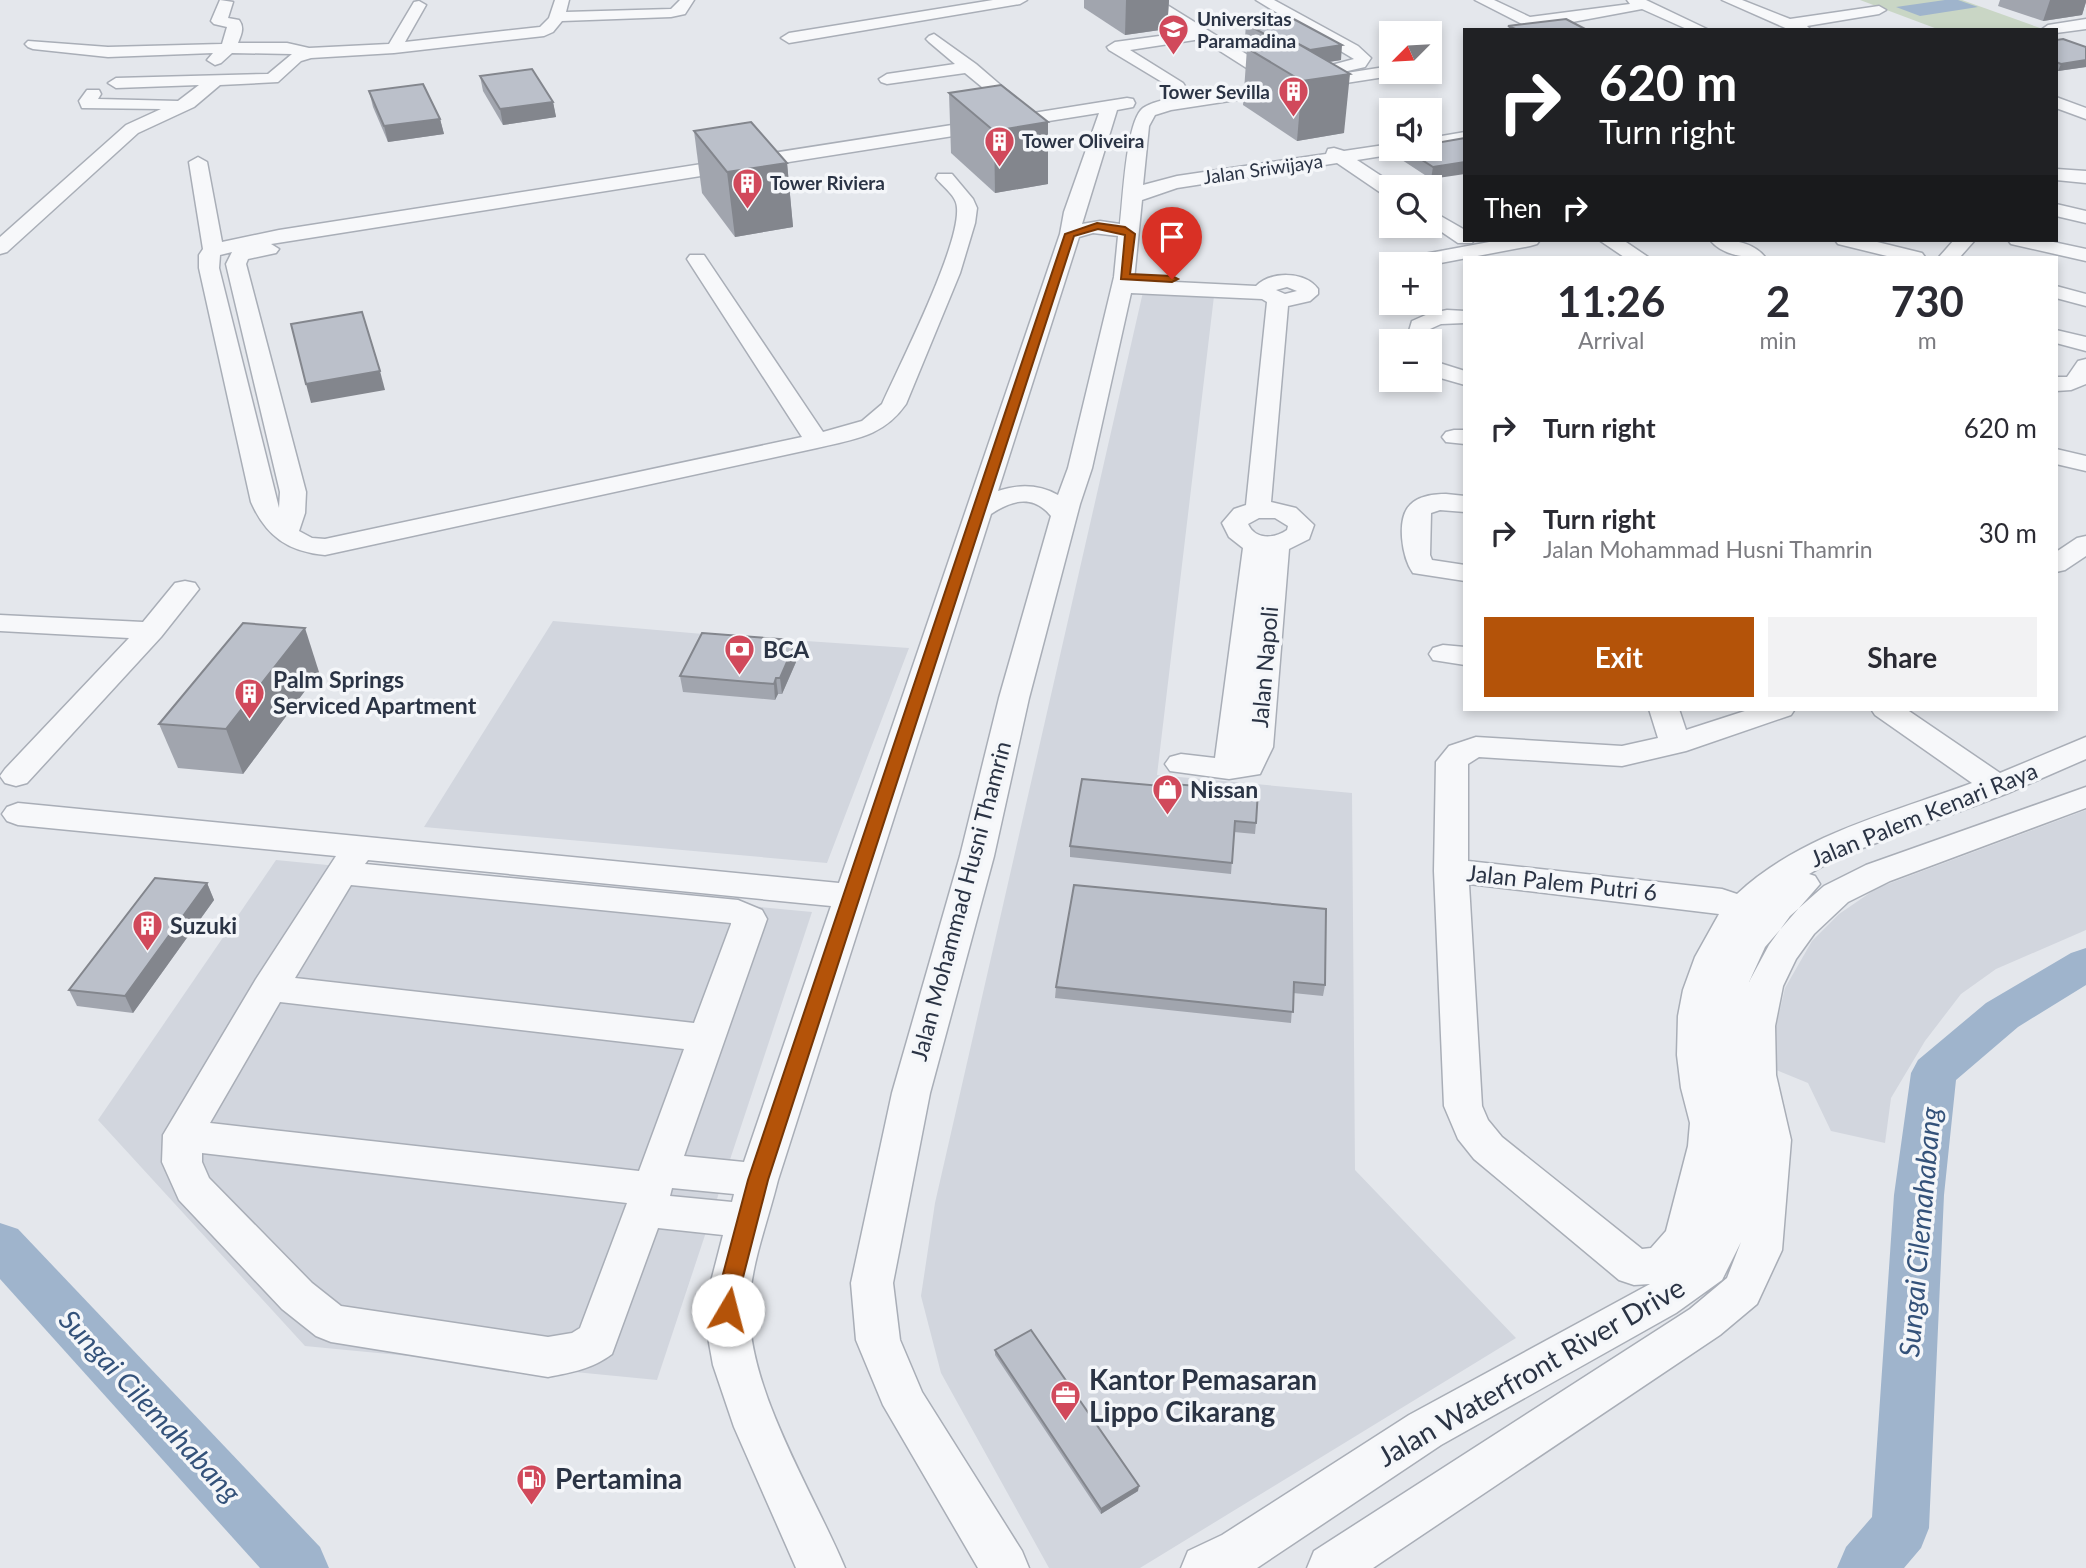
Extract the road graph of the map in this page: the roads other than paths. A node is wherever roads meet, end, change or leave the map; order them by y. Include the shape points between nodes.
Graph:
1 (562, 0) edge
2 (688, 0) edge
3 (1020, 0) edge
4 (1149, 0) edge
5 (1263, 0) edge
6 (1283, 0) edge
7 (1482, 0) edge
8 (1619, 0) edge
9 (1729, 0) edge
10 (1852, 0) edge
11 (226, 2) edge
12 (1635, 4) edge
13 (419, 5) dead end
14 (657, 7) edge
15 (557, 17) junction
16 (2086, 23) edge
17 (1796, 27) edge
18 (1683, 28) edge
19 (1697, 28) edge
20 (1204, 34) junction
21 (2067, 35) edge
22 (789, 38) dead end
23 (934, 39) dead end
24 (33, 44) dead end
25 (228, 48) junction
26 (394, 48) junction
27 (309, 53) junction
28 (1379, 53) edge
29 (1379, 58) edge
30 (1363, 60) junction
31 (970, 68) junction
32 (1379, 73) edge
33 (887, 79) dead end
34 (216, 80) junction
35 (195, 81) junction
36 (1257, 82) junction
37 (114, 83) dead end
38 (1177, 86) dead end
39 (93, 94) dead end
40 (188, 103) junction
41 (2058, 103) edge
42 (1109, 107) junction
43 (2086, 114) edge
44 (1030, 118) junction
45 (1463, 128) edge
46 (1442, 132) edge
47 (1102, 135) junction
48 (1463, 137) edge
49 (1442, 141) edge
50 (1379, 144) edge
51 (1379, 151) edge
52 (1347, 156) junction
53 (198, 162) dead end
54 (1135, 165) junction
55 (2058, 174) edge
56 (1383, 175) edge
57 (2086, 177) edge
58 (945, 178) dead end
59 (1379, 181) edge
60 (657, 182) junction
61 (1442, 211) edge
62 (2058, 211) edge
63 (1132, 214) junction
64 (2086, 217) edge
65 (1072, 223) junction
66 (1442, 223) edge
67 (1463, 224) edge
68 (1463, 234) edge
69 (1517, 242) edge
70 (1612, 242) edge
71 (1724, 242) edge
72 (1853, 242) edge
73 (1963, 242) edge
74 (2027, 242) edge
75 (1486, 247) edge
76 (0, 248) edge
77 (213, 250) junction
78 (2086, 255) edge
79 (1442, 256) edge
80 (1636, 256) edge
81 (1753, 256) edge
82 (1911, 256) edge
83 (1950, 256) edge
84 (697, 259) dead end
85 (1123, 281) junction
86 (2058, 293) edge
87 (2086, 300) edge
88 (1463, 317) edge
89 (1419, 329) edge
90 (2058, 337) edge
91 (2086, 344) edge
92 (2086, 366) edge
93 (1442, 373) edge
94 (1463, 378) edge
95 (2058, 384) edge
96 (817, 441) junction
97 (2058, 446) edge
98 (2086, 453) edge
99 (2058, 457) edge
100 (995, 463) junction
101 (2086, 464) edge
102 (1080, 468) junction
103 (1463, 503) edge
104 (1268, 510) junction
105 (977, 511) junction
106 (1065, 517) junction
107 (285, 532) junction
108 (2058, 533) edge
109 (2086, 542) edge
110 (1266, 544) junction
111 (2058, 563) edge
112 (1463, 573) edge
113 (185, 589) dead end
114 (0, 623) edge
115 (151, 631) junction
116 (1665, 711) edge
117 (1774, 711) edge
118 (1889, 711) edge
119 (1675, 744) junction
120 (2086, 747) edge
121 (1181, 764) dead end
122 (2086, 771) edge
123 (8, 773) edge
124 (1997, 786) junction
125 (2086, 797) edge
126 (9, 822) edge
127 (351, 860) junction
128 (1451, 871) junction
129 (850, 896) junction
130 (1742, 911) junction
131 (269, 988) junction
132 (707, 1038) junction
133 (183, 1135) junction
134 (758, 1180) junction
135 (652, 1190) junction
136 (746, 1220) junction
137 (1220, 1563) edge
138 (821, 1568) edge
139 (1005, 1568) edge
140 (1331, 1568) edge

1 - 15 street
2 - 14 street via 678,12
3 - 22 street
4 - 20 street
5 - 30 street via 1353,49
6 - 28 street
7 - 12 street via 1528,22
8 - 12 street
9 - 17 street
10 - 17 street via 1879,10
11 - 25 street via 219,21 234,23 235,28
12 - 18 street
12 - 19 street
13 - 26 street
14 - 15 street
15 - 26 street via 541,32
16 - 21 street
20 - 36 street via 1266,73
20 - 38 street via 1115,47
23 - 31 street
24 - 25 street via 108,52
25 - 27 street via 273,47
25 - 35 street
26 - 27 street
27 - 34 street via 295,58 272,79
29 - 30 street
30 - 36 street
31 - 33 street
31 - 44 street
32 - 54 street, Jalan Mohammad Husni Thamrin via 1167,105 1149,112 1140,126
34 - 35 street
34 - 40 street
35 - 37 street
36 - 42 street
39 - 40 street via 88,104
40 - 76 street via 132,130
41 - 43 street
42 - 44 street
42 - 47 street
44 - 60 street
45 - 46 street
47 - 60 street via 1083,127 1043,124
47 - 65 street
48 - 49 street
50 - 52 street, Jalan Sriwijaya
51 - 52 street, Jalan Sriwijaya
52 - 54 street, Jalan Sriwijaya via 1186,173 1157,172
52 - 56 street
52 - 59 street
52 - 63 street, Jalan Sriwijaya via 1152,188
53 - 77 street
54 - 63 street, Jalan Mohammad Husni Thamrin
55 - 57 street
58 - 96 street via 965,200 967,217 894,404 870,426
60 - 77 street via 279,236
60 - 107 street via 238,257 236,264 293,492
61 - 67 street
62 - 64 street
63 - 65 street via 1117,228
63 - 85 street, Jalan Mohammad Husni Thamrin
65 - 100 street
66 - 68 street
69 - 75 street
70 - 80 street
71 - 81 street
72 - 82 street
73 - 83 street
74 - 78 street
75 - 79 street
77 - 107 street via 209,268 264,502
84 - 96 street
85 - 102 street, Jalan Mohammad Husni Thamrin
85 - 104 street via 1282,283
86 - 87 street
88 - 89 street via 1430,319
90 - 91 street
92 - 95 street via 2078,381
93 - 94 street
96 - 107 street via 338,546 305,546
97 - 98 street
99 - 101 street
100 - 102 street via 1006,473 1035,481
100 - 105 street
102 - 106 street, Jalan Mohammad Husni Thamrin
103 - 112 street via 1425,505 1418,511 1416,527 1417,555 1423,567
104 - 110 street via 1240,517 1235,526 1242,536
104 - 110 street via 1294,517 1301,528 1293,540
105 - 106 street via 1006,494 1025,493 1055,503
105 - 129 street
106 - 139 street, Jalan Mohammad Husni Thamrin via 911,1093 872,1283 878,1340 905,1405
108 - 109 street
109 - 111 street
110 - 121 street, Jalan Napoli via 1258,747 1249,767
113 - 115 street
114 - 115 street
115 - 123 street
116 - 119 street
117 - 119 street, Jalan Palem Putri 6
118 - 124 street
119 - 128 street, Jalan Palem Putri 6 via 1622,756 1502,747 1476,747 1460,753 1452,762 1450,775
120 - 124 street, Jalan Palem Kenari Raya
122 - 137 street, Jalan Waterfront River Drive via 1856,855 1810,878 1751,940 1733,974 1724,1017 1723,1070 1736,1132 1724,1235 1707,1267 1661,1300 1425,1430
123 - 126 street via 23,784 26,793
124 - 130 street, Jalan Palem Kenari Raya via 1827,849 1797,866
125 - 140 street, Jalan Waterfront River Drive via 1878,873 1836,894 1802,925 1765,986 1758,1026 1758,1075 1772,1140 1761,1250 1742,1291 1705,1322
126 - 127 street
127 - 129 street
127 - 131 street
127 - 132 street via 744,914 750,919
128 - 130 street, Jalan Palem Putri 6 via 1722,901
128 - 130 street, Jalan Palem Kenari Raya via 1463,1106 1472,1128 1488,1147 1634,1267 1650,1268 1668,1260 1689,1225 1710,1129 1699,1082 1694,1022 1722,936
129 - 134 street
131 - 132 street
131 - 133 street
132 - 135 street
133 - 135 street
133 - 135 street via 183,1163 194,1188 297,1296 331,1323 548,1357 582,1350 597,1340
134 - 135 street
134 - 136 street
135 - 136 street
136 - 138 street via 729,1293 727,1326 734,1365

